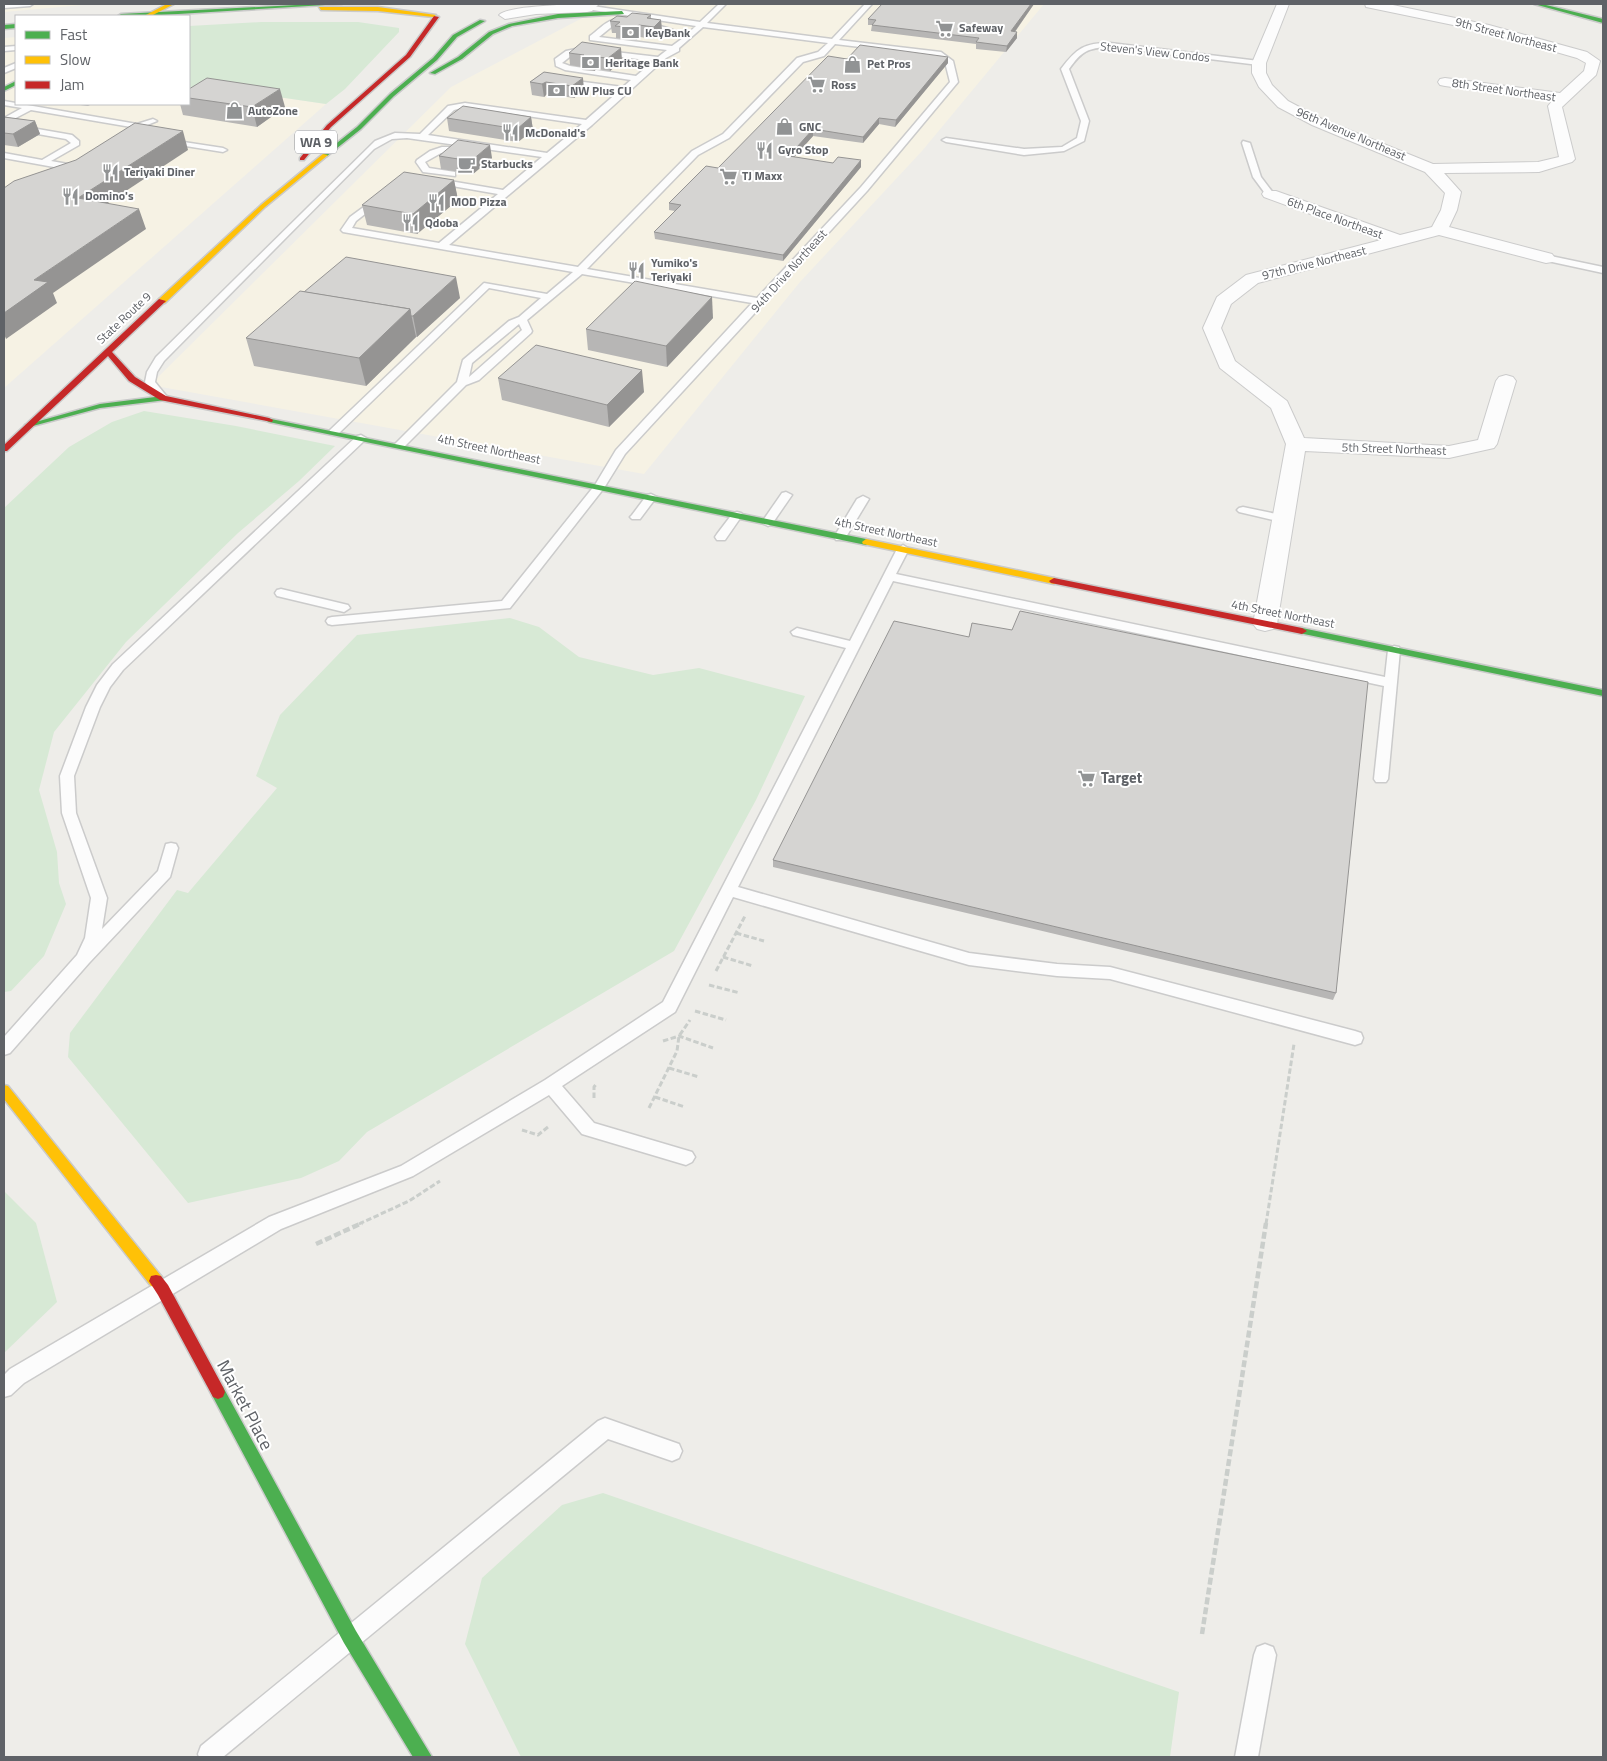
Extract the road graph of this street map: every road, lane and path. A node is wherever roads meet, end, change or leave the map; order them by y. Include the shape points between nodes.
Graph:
1 (30, 4) edge
2 (171, 4) edge
3 (315, 4) edge
4 (339, 4) edge
5 (537, 4) edge
6 (542, 4) edge
7 (567, 4) edge
8 (723, 4) edge
9 (869, 4) edge
10 (1283, 4) edge
11 (1371, 4) edge
12 (1537, 4) edge
13 (4, 6) edge
14 (590, 6) edge
15 (292, 7) junction
16 (509, 9) edge
17 (150, 15) edge
18 (441, 16) edge
19 (624, 18) junction
20 (482, 21) junction
21 (1603, 21) edge
22 (702, 24) junction
23 (688, 38) junction
24 (606, 40) junction
25 (833, 42) junction
26 (10, 48) edge
27 (676, 48) junction
28 (4, 54) edge
29 (660, 60) junction
30 (1259, 63) junction
31 (638, 79) junction
32 (554, 81) edge
33 (1446, 82) dead end
34 (626, 90) junction
35 (1563, 98) junction
36 (17, 105) edge
37 (381, 106) junction
38 (476, 106) junction
39 (590, 106) dead end
40 (30, 107) junction
41 (606, 108) junction
42 (153, 121) dead end
43 (589, 123) junction
44 (137, 126) junction
45 (138, 137) edge
46 (422, 137) junction
47 (157, 140) edge
48 (946, 140) dead end
49 (1246, 143) dead end
50 (223, 150) dead end
51 (553, 153) junction
52 (4, 156) edge
53 (44, 162) junction
54 (542, 162) junction
55 (1432, 169) junction
56 (65, 175) edge
57 (462, 175) edge
58 (419, 178) edge
59 (388, 192) edge
60 (505, 192) junction
61 (1270, 194) joint
62 (263, 206) junction
63 (1439, 230) junction
64 (1400, 241) junction
65 (442, 246) junction
66 (1546, 258) joint
67 (581, 270) junction
68 (1603, 270) edge
69 (549, 297) junction
70 (761, 302) junction
71 (522, 320) junction
72 (108, 352) junction
73 (1506, 381) dead end
74 (462, 383) junction
75 (163, 398) junction
76 (29, 425) junction
77 (334, 432) junction
78 (361, 438) junction
79 (1296, 444) junction
80 (400, 445) junction
81 (4, 449) edge
82 (600, 486) junction
83 (786, 495) dead end
84 (651, 497) junction
85 (863, 499) dead end
86 (1243, 510) dead end
87 (737, 515) junction
88 (636, 517) dead end
89 (1282, 518) junction
90 (768, 522) junction
91 (840, 536) junction
92 (721, 537) dead end
93 (902, 549) junction
94 (889, 576) junction
95 (281, 593) dead end
96 (344, 608) dead end
97 (332, 621) dead end
98 (1265, 624) junction
99 (797, 632) dead end
100 (853, 646) junction
101 (1394, 650) junction
102 (1391, 683) junction
103 (1603, 693) edge
104 (1381, 779) dead end
105 (172, 848) dead end
106 (728, 890) junction
107 (752, 918) dead end
108 (736, 933) junction
109 (764, 941) dead end
110 (723, 957) junction
111 (83, 959) junction
112 (753, 966) dead end
113 (709, 985) junction
114 (704, 993) dead end
115 (740, 993) dead end
116 (700, 1002) dead end
117 (695, 1011) junction
118 (726, 1020) dead end
119 (1298, 1022) junction
120 (679, 1036) junction
121 (1355, 1038) dead end
122 (4, 1048) edge
123 (713, 1048) dead end
124 (669, 1068) junction
125 (699, 1077) dead end
126 (551, 1085) junction
127 (4, 1090) edge
128 (655, 1097) junction
129 (685, 1107) dead end
130 (650, 1108) dead end
131 (686, 1157) dead end
132 (163, 1290) junction
133 (4, 1388) edge
134 (672, 1451) dead end
135 (1202, 1634) dead end
136 (350, 1638) junction
137 (1265, 1655) dead end
138 (209, 1754) dead end
139 (423, 1757) edge
140 (1246, 1757) edge

1 - 13 lane
2 - 17 main road
3 - 15 main road
4 - 15 main road
5 - 6 street
7 - 14 lane
8 - 22 lane
9 - 25 lane
10 - 30 street
11 - 35 street, 9th Street Northeast via 1582,55 1592,62 1590,72
12 - 21 main road
14 - 16 street
14 - 19 lane
15 - 17 main road
15 - 18 main road via 378,9
16 - 20 main road
18 - 20 main road
18 - 62 main road, State Route 9 / WA 9 via 408,56 329,126
19 - 22 lane
19 - 23 lane via 662,26
19 - 24 lane
19 - 24 lane via 613,22 593,38
19 - 37 main road via 544,18 496,30 480,39 461,58
20 - 37 main road, State Route 9 / WA 9 via 455,36 435,59
22 - 23 lane
22 - 25 lane
23 - 27 lane
24 - 27 lane
25 - 67 lane via 821,54 800,60 726,136 694,153
25 - 70 lane, 94th Drive Northeast via 938,54 950,61 954,82 864,189
26 - 28 lane
27 - 29 lane
29 - 31 lane
29 - 31 lane via 581,50 558,61 568,68
30 - 48 lane, Steven's View Condos via 1093,45 1080,49 1064,65 1085,121 1081,139 1064,149 1024,152
30 - 55 street, 96th Avenue Northeast via 1259,73 1266,87 1283,104 1317,122
31 - 34 lane
32 - 34 lane
33 - 35 street, 8th Street Northeast
34 - 41 lane
35 - 55 street via 1555,106 1567,159 1539,167
36 - 40 lane
37 - 62 main road, State Route 9 / WA 9 via 359,128
38 - 43 lane
38 - 46 lane via 451,108
38 - 51 lane via 460,113 443,130
39 - 41 lane
40 - 44 lane
40 - 53 lane via 7,120 4,126 69,137 76,142
41 - 43 lane
42 - 44 lane
43 - 51 lane
44 - 45 lane via 125,138
46 - 51 lane
46 - 75 lane via 402,135 383,138 356,161 160,360 150,382
47 - 50 lane
49 - 61 lane via 1257,177
51 - 54 lane
52 - 53 lane
53 - 56 lane via 80,166
54 - 57 lane via 456,148 431,153 420,162 426,170
54 - 60 lane via 511,183
55 - 63 street, 96th Avenue Northeast via 1453,192
58 - 60 lane
59 - 65 lane via 353,219 346,230
60 - 65 lane
61 - 64 street, 6th Place Northeast
62 - 72 main road, State Route 9 / WA 9
63 - 64 street, 97th Drive Northeast
63 - 66 street
64 - 79 street, 97th Drive Northeast via 1252,279 1223,301 1212,328 1227,364 1280,405
65 - 67 lane
66 - 68 lane
67 - 69 lane
67 - 70 lane
69 - 71 lane
69 - 77 lane via 487,285
70 - 82 lane, 94th Drive Northeast via 620,452
71 - 74 lane via 512,323 467,362
71 - 74 lane via 527,331 474,378
72 - 75 main road via 121,371
72 - 76 main road, State Route 9 / WA 9
73 - 79 street, 5th Street Northeast via 1487,444 1449,452
74 - 80 lane
75 - 76 main road via 100,406
75 - 77 main road, 4th Street Northeast
76 - 81 main road, State Route 9 / WA 9
77 - 78 main road, 4th Street Northeast
78 - 80 main road, 4th Street Northeast
78 - 111 lane via 118,667 104,686 67,776 69,813 99,898 93,938
79 - 89 street
80 - 82 main road, 4th Street Northeast
82 - 84 main road, 4th Street Northeast
82 - 97 lane, 94th Drive Northeast via 506,605
83 - 90 lane
84 - 87 main road, 4th Street Northeast
84 - 88 lane
85 - 91 lane
86 - 89 lane
87 - 90 main road, 4th Street Northeast
87 - 92 lane
89 - 98 street
90 - 91 main road, 4th Street Northeast
91 - 93 main road, 4th Street Northeast
93 - 94 lane
93 - 98 main road, 4th Street Northeast
94 - 100 lane
94 - 102 lane
95 - 96 lane
98 - 101 main road, 4th Street Northeast
99 - 100 lane
100 - 106 lane
101 - 102 lane
101 - 103 main road, 4th Street Northeast
102 - 104 lane
105 - 111 lane via 165,873
106 - 119 lane via 969,959 1110,973
106 - 126 lane via 669,1007
107 - 108 path via 745,916
108 - 109 path
108 - 110 path
110 - 112 path
110 - 113 path
111 - 122 lane
113 - 114 path
113 - 115 path
116 - 117 path
117 - 118 path
117 - 120 path
119 - 121 lane
119 - 135 path
120 - 123 path
120 - 124 path via 677,1051
124 - 125 path
124 - 128 path
126 - 131 lane via 588,1129
126 - 132 lane via 407,1171 275,1223
127 - 132 main road, Market Place
128 - 129 path
128 - 130 path
132 - 133 lane via 17,1376
132 - 136 main road, Market Place
134 - 136 lane via 605,1428
136 - 138 lane
136 - 139 main road, Market Place
137 - 140 lane

